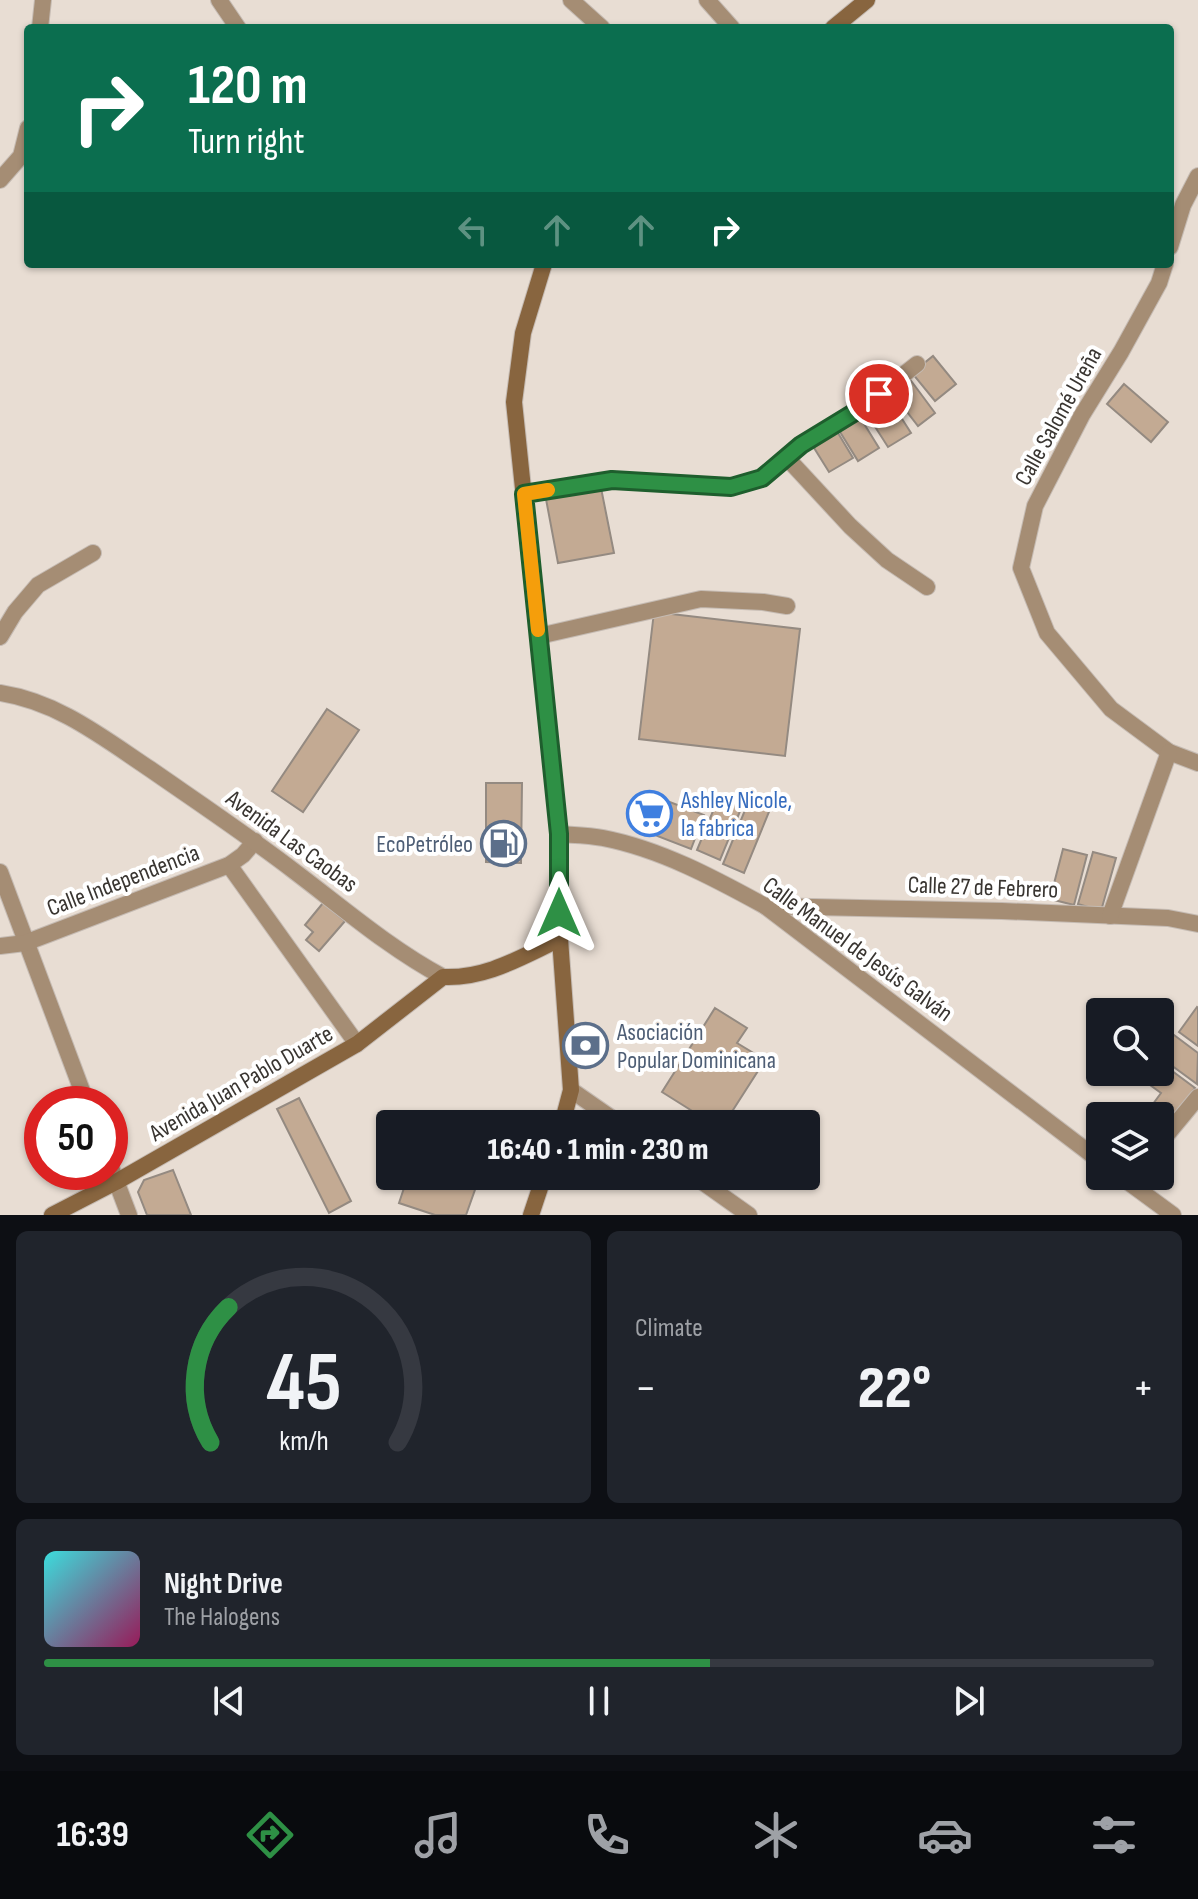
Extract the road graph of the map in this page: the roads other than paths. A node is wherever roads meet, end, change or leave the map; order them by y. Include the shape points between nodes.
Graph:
1 (43, 0) edge
2 (219, 0) edge
3 (571, 0) edge
4 (707, 0) edge
5 (867, 0) edge
6 (40, 24) edge
7 (235, 24) edge
8 (598, 24) edge
9 (728, 24) edge
10 (838, 24) edge
11 (24, 144) edge
12 (1198, 176) edge
13 (0, 180) edge
14 (1174, 234) edge
15 (543, 268) edge
16 (1164, 268) edge
17 (917, 364) dead end
18 (787, 458) junction
19 (524, 494) junction
20 (93, 553) dead end
21 (927, 587) dead end
22 (787, 606) dead end
23 (539, 636) junction
24 (0, 637) edge
25 (0, 693) edge
26 (1169, 752) junction
27 (1198, 763) edge
28 (559, 834) junction
29 (255, 841) junction
30 (229, 865) junction
31 (0, 872) edge
32 (765, 906) junction
33 (1110, 916) junction
34 (1198, 924) edge
35 (560, 939) junction
36 (25, 943) junction
37 (0, 946) edge
38 (443, 977) junction
39 (357, 1044) junction
40 (80, 1086) edge
41 (571, 1090) junction
42 (1198, 1097) edge
43 (566, 1110) edge
44 (600, 1110) edge
45 (1174, 1126) edge
46 (1086, 1150) edge
47 (128, 1175) edge
48 (100, 1190) edge
49 (119, 1190) edge
50 (539, 1190) edge
51 (714, 1190) edge
52 (1142, 1190) edge
53 (52, 1215) edge
54 (129, 1215) edge
55 (531, 1215) edge
56 (749, 1215) edge
57 (1173, 1215) edge

1 - 6 street
2 - 7 street
3 - 8 street
4 - 9 street
5 - 10 main road
11 - 13 street via 21,156
12 - 14 street
15 - 19 main road via 523,333 514,402
16 - 26 street, Calle Salomé Ureña via 1035,506 1021,568 1047,633 1111,709
17 - 18 street
18 - 19 street via 762,478 731,487 612,480
18 - 21 street via 850,526
19 - 23 main road
20 - 24 street via 38,585
22 - 23 street via 701,599
23 - 28 main road
25 - 29 street, Avenida Las Caobas via 51,706 92,729
26 - 27 street, Calle Salomé Ureña
26 - 33 street
28 - 32 street, Calle Manuel de Jesús Galván via 603,838 654,853
28 - 35 main road
29 - 30 street, Calle Independencia
29 - 38 street, Avenida Las Caobas via 411,960
30 - 36 street, Calle Independencia
30 - 39 street
31 - 36 street
32 - 33 street, Calle 27 de Febrero
32 - 46 street, Calle Manuel de Jesús Galván
33 - 34 street, Calle 27 de Febrero
35 - 38 main road via 497,969 466,978
35 - 41 main road
36 - 37 street, Calle Independencia
36 - 40 street
38 - 39 main road, Avenida Juan Pablo Duarte
39 - 47 main road, Avenida Juan Pablo Duarte
41 - 43 main road
41 - 44 street
42 - 45 street
48 - 53 main road, Avenida Juan Pablo Duarte
49 - 54 street
50 - 55 main road
51 - 56 street
52 - 57 street

